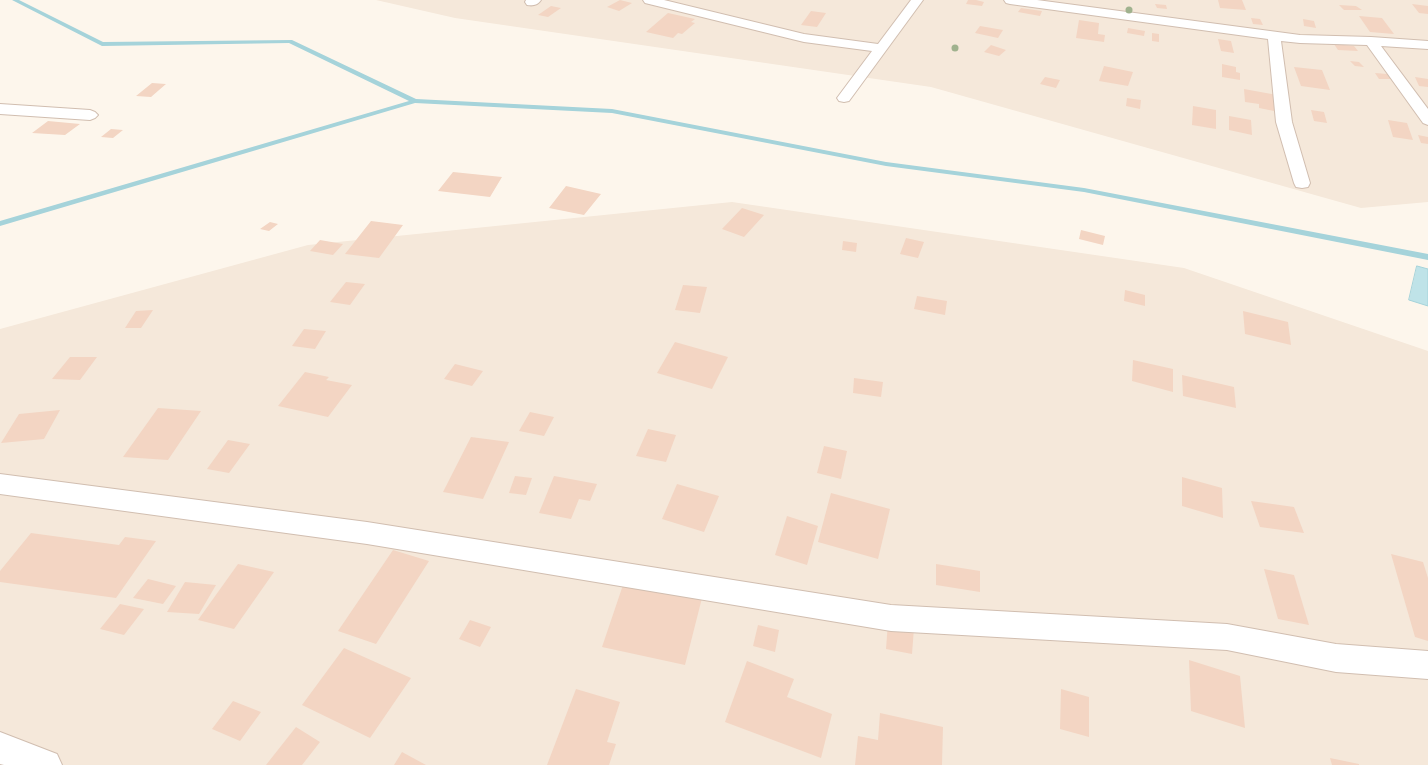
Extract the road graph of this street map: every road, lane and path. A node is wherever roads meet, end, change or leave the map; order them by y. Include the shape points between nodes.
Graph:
1 (649, 0) edge
2 (917, 0) edge
3 (1010, 0) edge
4 (1274, 36) junction
5 (1371, 41) junction
6 (1428, 46) edge
7 (881, 48) junction
8 (844, 98) dead end
9 (0, 108) edge
10 (90, 115) dead end
11 (1428, 120) edge
12 (1302, 183) dead end
13 (0, 484) edge
14 (1428, 665) edge
15 (0, 748) edge
16 (46, 765) edge

1 - 7 street via 804,38
2 - 7 street
3 - 4 street
4 - 5 street
4 - 12 street via 1284,122
5 - 6 street
5 - 11 street
7 - 8 street
9 - 10 street
13 - 14 street via 367,533 891,618 1227,637 1336,658
15 - 16 street

